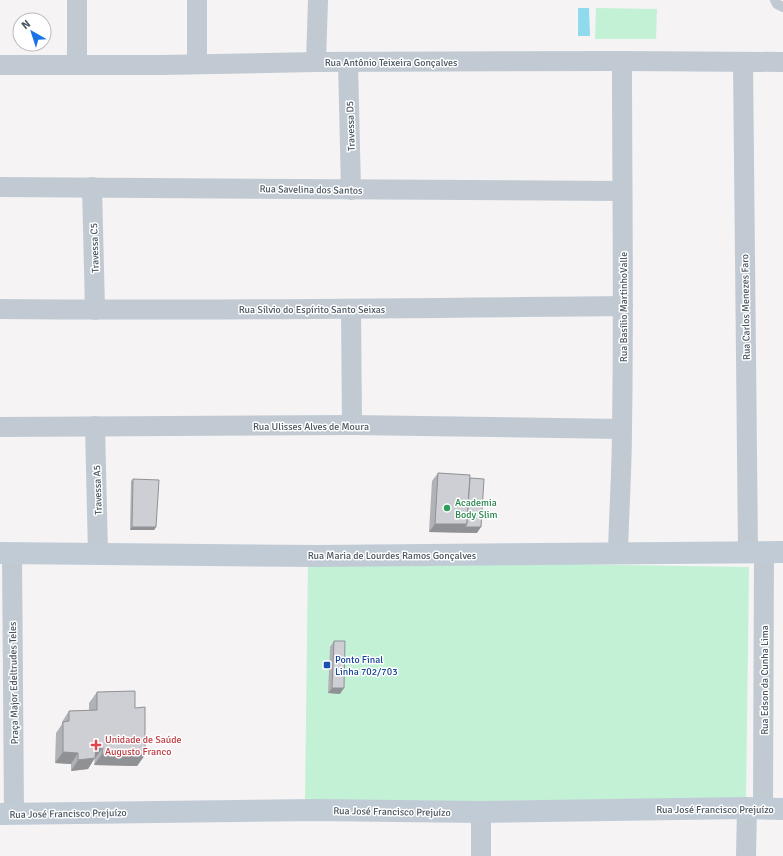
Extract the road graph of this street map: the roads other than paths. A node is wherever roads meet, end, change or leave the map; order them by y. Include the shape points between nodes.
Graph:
1 (77, 0) edge
2 (197, 0) edge
3 (318, 0) edge
4 (774, 0) edge
5 (783, 7) edge
6 (622, 61) junction
7 (316, 62) junction
8 (348, 62) junction
9 (743, 62) junction
10 (783, 62) edge
11 (77, 64) junction
12 (197, 64) junction
13 (0, 65) edge
14 (0, 187) edge
15 (92, 187) junction
16 (352, 190) junction
17 (622, 191) junction
18 (623, 306) junction
19 (0, 309) edge
20 (351, 309) junction
21 (95, 310) junction
22 (352, 425) junction
23 (95, 426) junction
24 (0, 428) edge
25 (622, 429) junction
26 (765, 552) edge
27 (618, 553) junction
28 (6, 554) edge
29 (98, 554) junction
30 (764, 809) edge
31 (481, 812) junction
32 (7, 813) edge
33 (481, 856) edge
34 (746, 856) edge

1 - 11 street
2 - 12 street
3 - 7 street
4 - 5 lane
6 - 8 street, Rua Antônio Teixeira Gonçalves
6 - 9 street, Rua Antônio Teixeira Gonçalves
6 - 17 street, Rua Basílio MartinhoValle
7 - 8 street, Rua Antônio Teixeira Gonçalves
7 - 12 street, Rua Antônio Teixeira Gonçalves
8 - 16 street, Travessa D5
9 - 10 street, Rua Antônio Teixeira Gonçalves
9 - 26 street, Rua Carlos Menezes Faro
11 - 12 street, Rua Antônio Teixeira Gonçalves
11 - 13 street, Rua Antônio Teixeira Gonçalves
14 - 15 street, Rua Savelina dos Santos
15 - 16 street, Rua Savelina dos Santos
15 - 21 street, Travessa C5
16 - 17 street, Rua Savelina dos Santos
17 - 18 street, Rua Basílio MartinhoValle
18 - 20 street, Rua Sílvio do Espírito Santo Seixas
18 - 25 street, Rua Basílio MartinhoValle
19 - 21 street, Rua Sílvio do Espírito Santo Seixas
20 - 21 street, Rua Sílvio do Espírito Santo Seixas
20 - 22 street
22 - 23 street, Rua Ulisses Alves de Moura
22 - 25 street, Rua Ulisses Alves de Moura
23 - 24 street, Rua Ulisses Alves de Moura
23 - 29 street, Travessa A5
25 - 27 street, Rua Basílio MartinhoValle
26 - 27 street, Rua Maria de Lourdes Ramos Gonçalves
26 - 30 street, Rua Edson da Cunha Lima
27 - 29 street, Rua Maria de Lourdes Ramos Gonçalves via 317,556
28 - 29 street, Rua Maria de Lourdes Ramos Gonçalves
28 - 32 street, Praça Major Edeltrudes Teles
30 - 31 street, Rua José Francisco Prejuízo
30 - 34 street, Rua Edson da Cunha Lima
31 - 32 street, Rua José Francisco Prejuízo via 315,810
31 - 33 street

